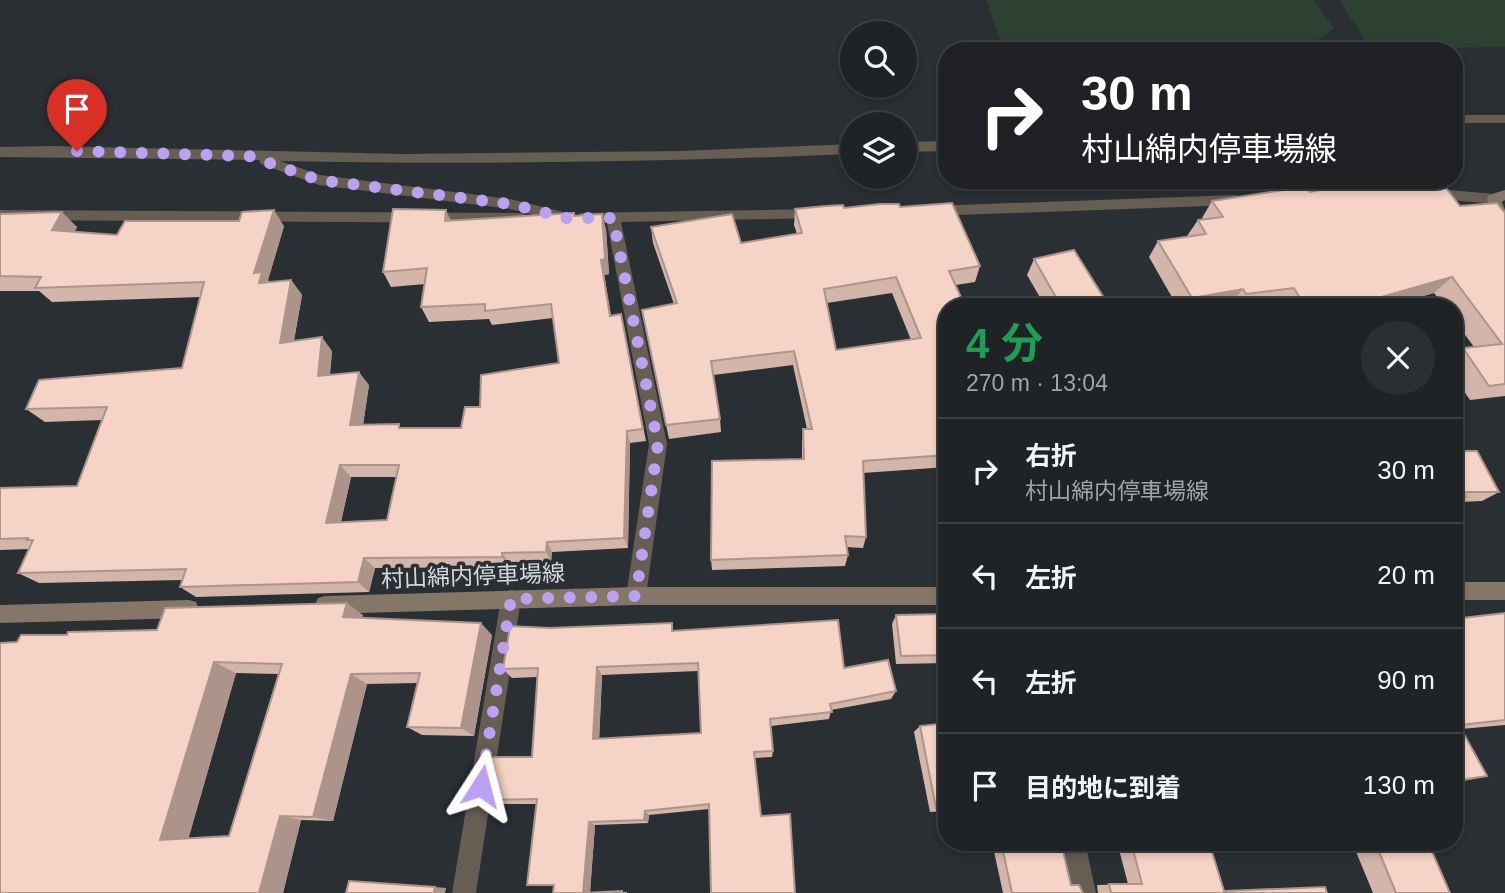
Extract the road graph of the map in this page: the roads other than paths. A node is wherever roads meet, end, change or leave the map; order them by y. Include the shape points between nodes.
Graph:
1 (1463, 119) edge
2 (1505, 119) edge
3 (938, 146) edge
4 (917, 147) edge
5 (840, 149) edge
6 (0, 152) edge
7 (249, 156) junction
8 (1417, 192) edge
9 (1499, 197) edge
10 (1246, 200) edge
11 (911, 212) edge
12 (841, 213) edge
13 (0, 215) edge
14 (567, 218) junction
15 (613, 218) junction
16 (1505, 232) edge
17 (1463, 591) edge
18 (1505, 591) edge
19 (636, 596) junction
20 (938, 596) edge
21 (511, 599) junction
22 (304, 605) edge
23 (207, 608) edge
24 (0, 614) edge
25 (1076, 851) edge
26 (464, 893) edge
27 (1084, 893) edge

1 - 2 street
3 - 4 street
5 - 7 street via 681,156
6 - 7 street
7 - 14 street via 319,180 510,204
8 - 9 street
9 - 16 main road
10 - 11 street
12 - 15 street
13 - 14 street
14 - 15 street
15 - 19 street via 658,444
17 - 18 main road
19 - 20 main road, 村山綿内停車場線
19 - 21 main road, 村山綿内停車場線
21 - 22 main road, 村山綿内停車場線
21 - 26 street
23 - 24 main road
25 - 27 street

